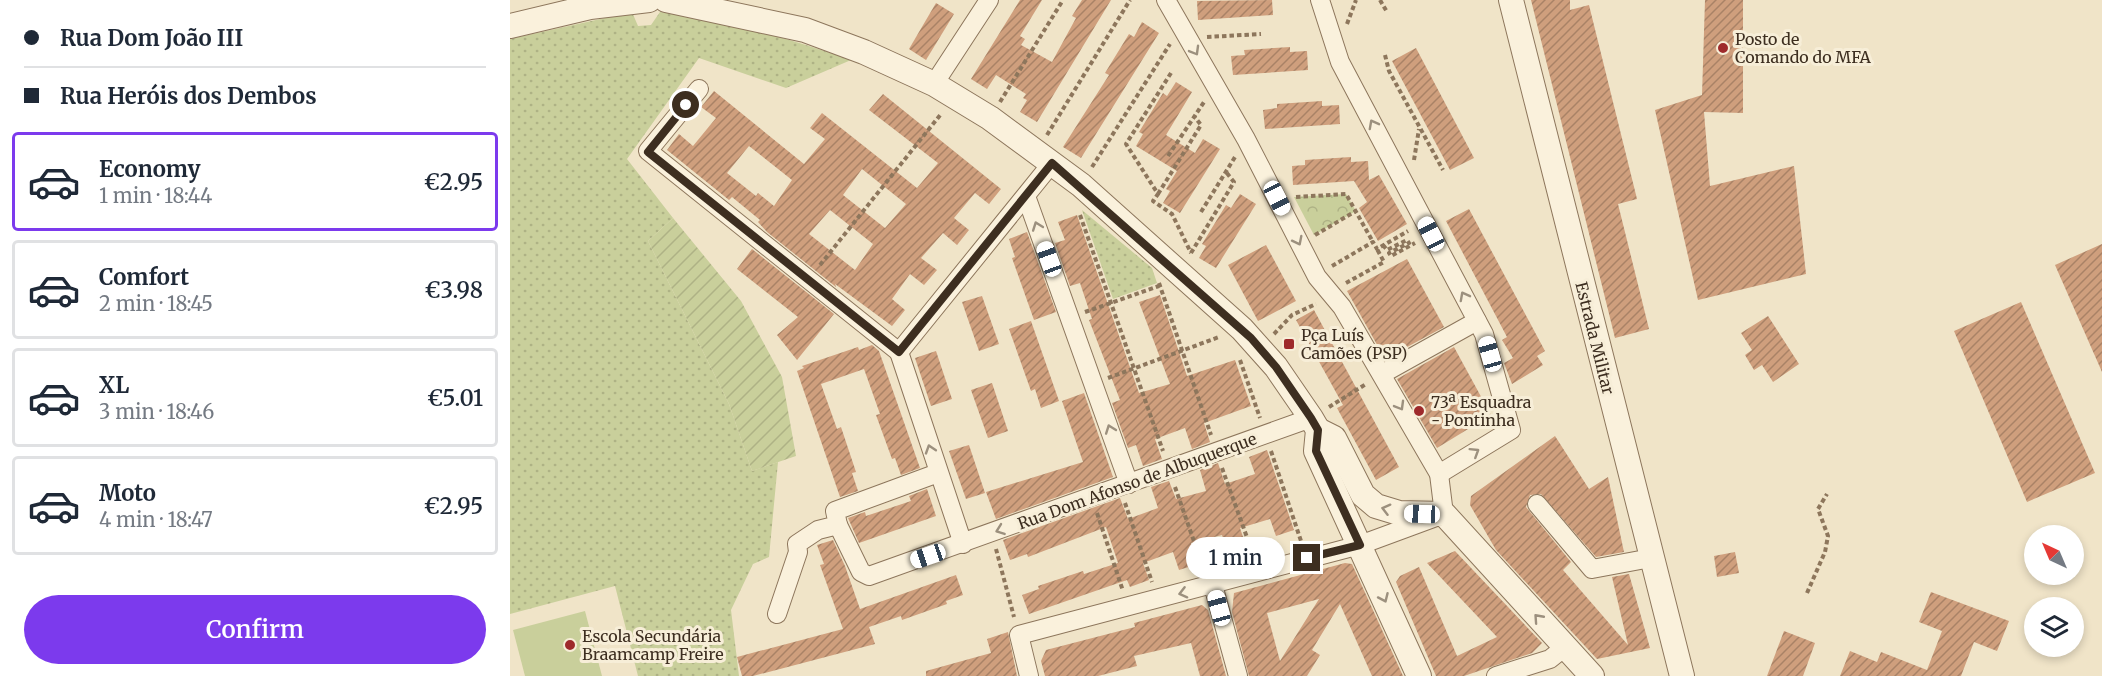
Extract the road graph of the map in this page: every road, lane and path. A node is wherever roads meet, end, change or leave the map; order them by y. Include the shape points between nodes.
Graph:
1 (649, 0) edge
2 (666, 0) edge
3 (989, 0) edge
4 (1064, 0) edge
5 (1130, 0) edge
6 (1166, 0) edge
7 (1320, 0) edge
8 (1380, 0) edge
9 (1511, 0) edge
10 (1387, 12) dead end
11 (510, 26) edge
12 (1185, 32) junction
13 (1261, 34) dead end
14 (1385, 55) dead end
15 (1171, 72) dead end
16 (934, 84) junction
17 (1215, 85) junction
18 (699, 89) dead end
19 (1194, 116) junction
20 (990, 118) junction
21 (936, 119) dead end
22 (1246, 139) junction
23 (1168, 156) dead end
24 (1044, 157) junction
25 (1443, 170) dead end
26 (1226, 172) junction
27 (1081, 185) junction
28 (1158, 194) junction
29 (1026, 196) junction
30 (1299, 207) dead end
31 (1356, 211) junction
32 (1079, 212) dead end
33 (1201, 212) dead end
34 (1309, 226) dead end
35 (1431, 234) junction
36 (1314, 235) junction
37 (1392, 239) dead end
38 (1373, 242) junction
39 (1383, 245) junction
40 (1320, 246) dead end
41 (835, 247) dead end
42 (1377, 249) junction
43 (1326, 256) dead end
44 (1186, 264) junction
45 (1324, 272) junction
46 (1336, 291) junction
47 (1111, 303) junction
48 (1089, 310) dead end
49 (1477, 321) junction
50 (1242, 329) junction
51 (1261, 347) junction
52 (1182, 351) junction
53 (899, 352) junction
54 (1134, 369) junction
55 (1382, 374) junction
56 (1094, 383) junction
57 (1314, 424) junction
58 (1217, 452) junction
59 (1169, 470) junction
60 (938, 473) junction
61 (1439, 474) junction
62 (1125, 486) junction
63 (1827, 494) dead end
64 (1092, 498) junction
65 (1537, 504) dead end
66 (1444, 514) junction
67 (837, 525) junction
68 (992, 533) junction
69 (963, 544) junction
70 (1360, 545) junction
71 (1651, 558) junction
72 (1258, 570) junction
73 (1211, 586) junction
74 (1807, 593) dead end
75 (1158, 599) junction
76 (1129, 607) junction
77 (777, 614) dead end
78 (1019, 635) junction
79 (1565, 647) junction
80 (1029, 676) edge
81 (1238, 676) edge
82 (1419, 676) edge
83 (1496, 676) edge
84 (1592, 676) edge
85 (1682, 676) edge

1 - 11 street via 590,7
2 - 16 street via 805,30
3 - 16 street
4 - 20 path
5 - 24 path
6 - 12 street
35 -> 7 street via 1340,62
8 - 10 path
9 - 71 street, Estrada Militar
12 - 13 path
12 -> 17 street
12 - 27 path
14 - 25 path via 1389,71
15 - 28 path via 1126,144
16 - 20 street
17 - 19 path
17 - 22 street
18 - 53 street via 648,152
19 - 23 path
19 - 28 path via 1201,125
20 - 24 street
21 - 41 path
22 - 26 path
22 -> 45 street
24 - 27 street
24 - 29 street
26 - 33 path
26 - 44 path via 1234,182
27 - 44 street
28 - 44 path via 1153,201 1172,214
29 - 53 street
56 -> 29 street
30 - 31 path via 1294,197 1346,194
31 - 36 path
31 - 38 path
32 - 47 path
34 - 36 path
35 - 39 path via 1391,256 1389,253 1409,243 1407,240 1387,250
49 -> 35 street
36 - 40 path
37 - 39 path
38 - 42 path
38 - 45 path
39 - 42 path
42 - 46 path via 1384,262
43 - 45 path
44 - 50 street
45 - 46 street
45 - 46 path
46 - 51 path via 1292,315
46 - 55 street
47 - 48 path
47 - 52 path via 1159,286
47 - 54 path
49 - 55 street
61 -> 49 street via 1512,430
50 - 51 street
50 - 52 path
51 - 57 street
52 - 54 path
52 - 58 path
60 -> 53 street
54 - 56 path
54 - 59 path
55 - 57 path
55 -> 61 street
62 -> 56 street
57 - 58 street, Rua Dom Afonso de Albuquerque
66 -> 57 street via 1399,513 1376,506 1363,495 1334,438
57 - 70 street via 1316,451
58 - 59 street, Rua Dom Afonso de Albuquerque
58 - 72 path
59 - 62 street, Rua Dom Afonso de Albuquerque
59 - 73 path
60 - 67 street via 835,511
60 - 69 street
61 - 66 street
62 - 64 street, Rua Dom Afonso de Albuquerque
62 - 75 path
63 - 74 path via 1818,509 1828,536 1825,552
64 -> 68 street, Rua Dom Afonso de Albuquerque
64 - 76 path
65 - 71 street via 1592,569
66 - 70 street
79 -> 66 street
67 - 69 street, Rua Dom Afonso de Albuquerque via 861,572 868,576
67 - 77 street via 818,530 797,544 798,552
68 - 69 street, Rua Dom Afonso de Albuquerque
68 - 78 path
70 - 72 street
70 -> 82 street
71 - 85 street, Estrada Militar
72 - 73 street
73 -> 75 street
73 - 81 street
75 - 76 street
76 - 78 street
78 - 80 street
79 - 83 street via 1550,659
79 - 84 street

